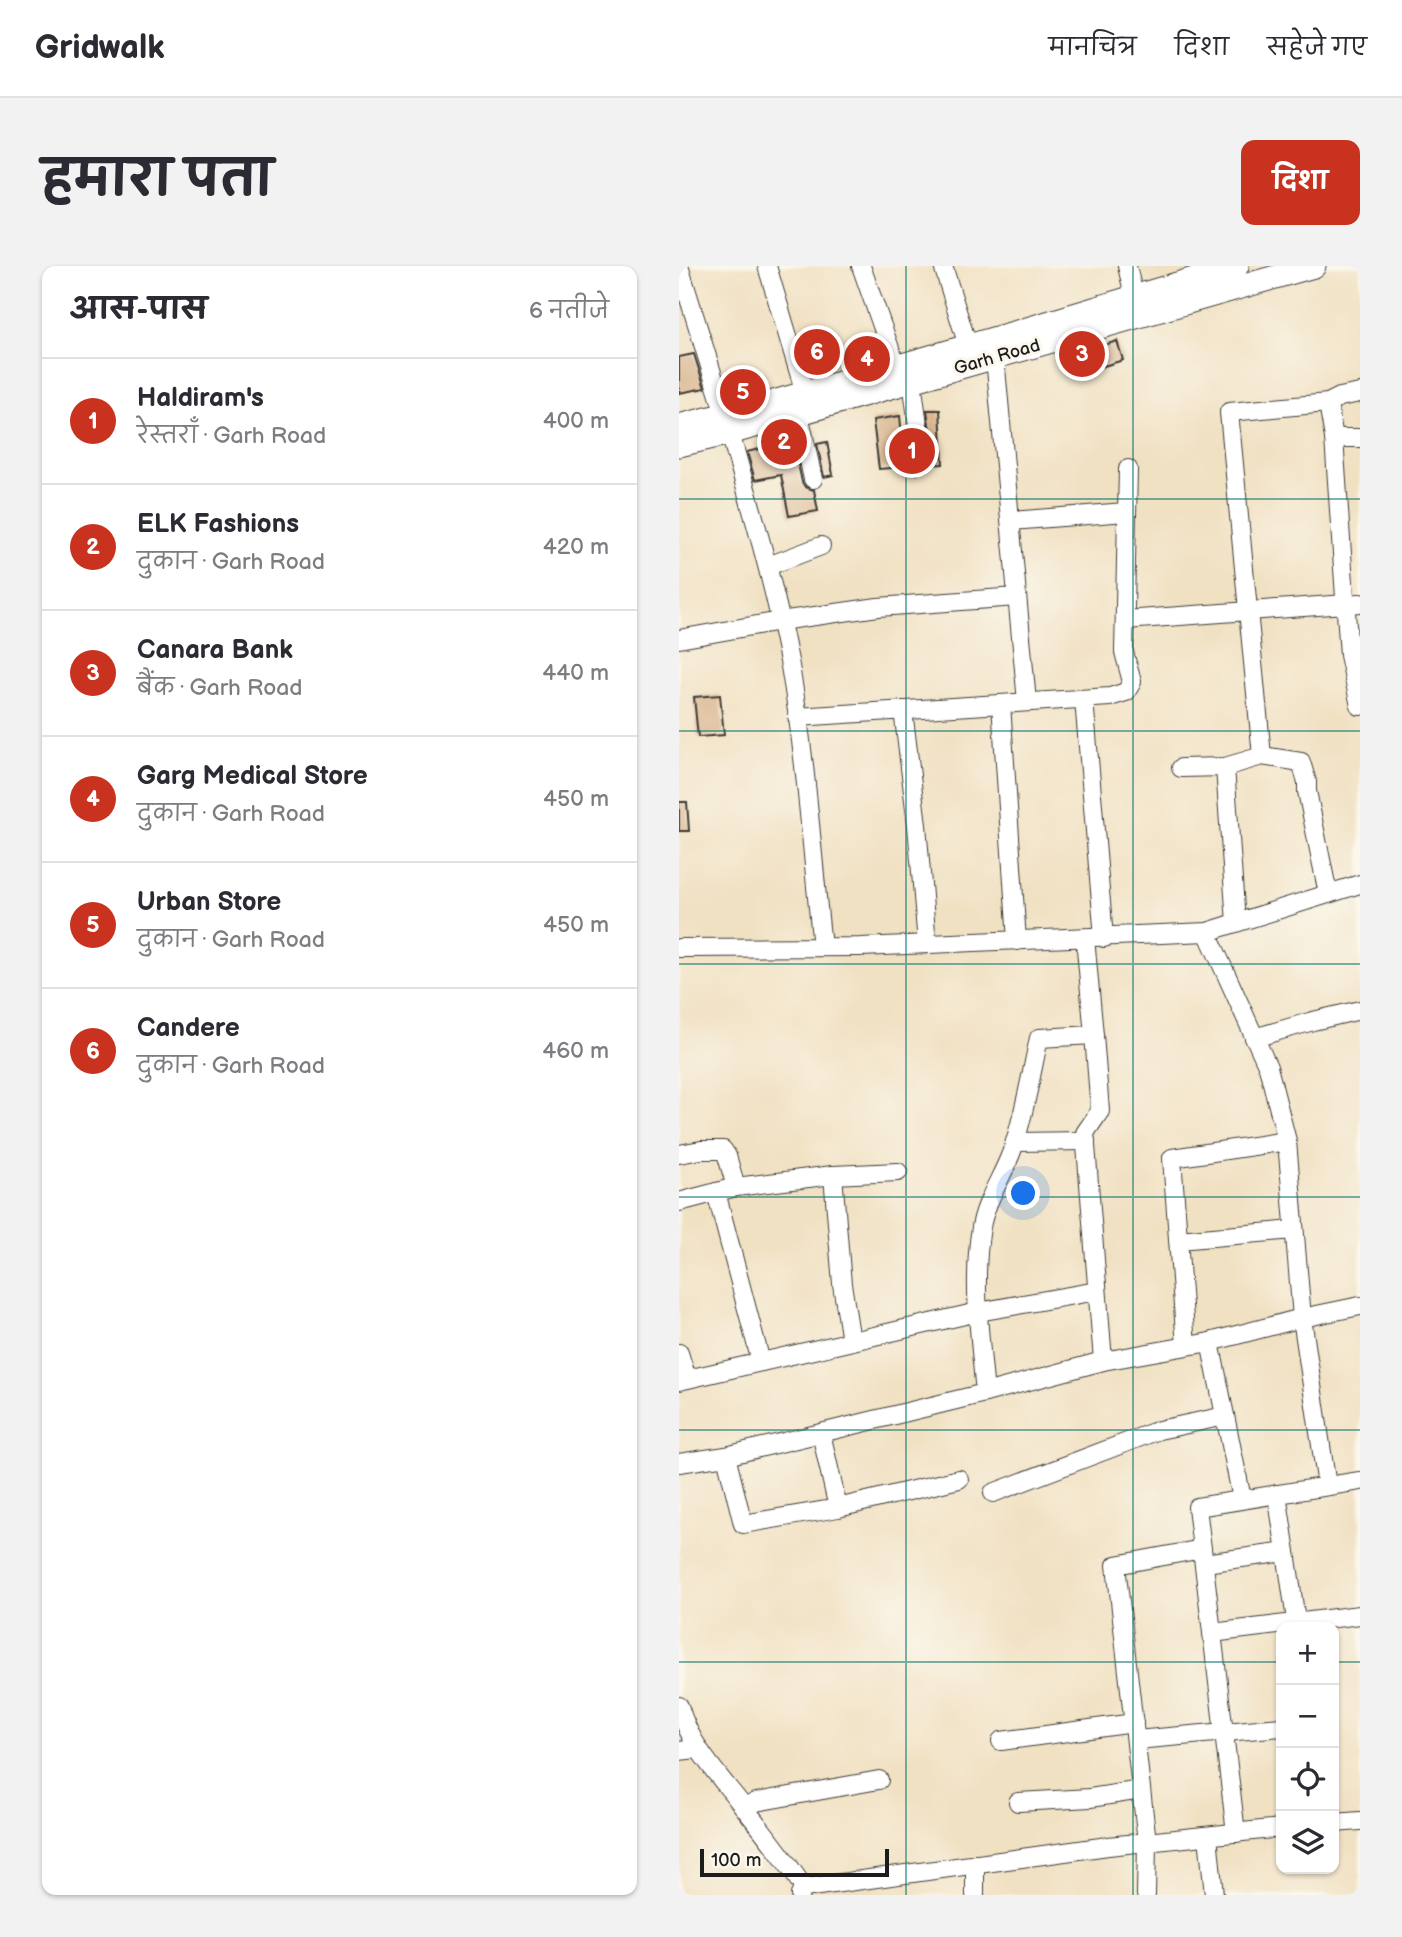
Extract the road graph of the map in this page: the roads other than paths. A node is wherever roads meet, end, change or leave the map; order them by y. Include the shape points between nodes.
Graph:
1 (679, 266) edge
2 (767, 266) edge
3 (862, 266) edge
4 (943, 266) edge
5 (1127, 266) edge
6 (1237, 266) edge
7 (1314, 266) edge
8 (1285, 270) edge
9 (1136, 307) junction
10 (968, 346) junction
11 (994, 348) junction
12 (941, 363) junction
13 (904, 377) junction
14 (1360, 393) edge
15 (802, 403) junction
16 (1328, 403) junction
17 (728, 424) junction
18 (679, 425) edge
19 (1334, 438) junction
20 (1360, 438) edge
21 (679, 445) edge
22 (921, 447) dead end
23 (1128, 469) dead end
24 (813, 479) dead end
25 (1126, 512) junction
26 (1011, 521) junction
27 (821, 546) dead end
28 (768, 566) junction
29 (1017, 597) junction
30 (1352, 604) edge
31 (1248, 611) junction
32 (1125, 620) junction
33 (780, 621) junction
34 (679, 639) edge
35 (1084, 699) junction
36 (1027, 702) junction
37 (1001, 704) junction
38 (1360, 706) edge
39 (903, 710) junction
40 (797, 717) junction
41 (1262, 756) junction
42 (1225, 767) junction
43 (1181, 768) dead end
44 (1360, 884) edge
45 (1328, 894) junction
46 (1236, 923) junction
47 (1207, 932) junction
48 (1085, 938) junction
49 (1104, 938) junction
50 (1017, 941) junction
51 (927, 944) junction
52 (822, 947) junction
53 (679, 948) edge
54 (1360, 1010) edge
55 (1094, 1035) junction
56 (1254, 1038) junction
57 (1086, 1140) junction
58 (1287, 1141) junction
59 (1015, 1142) junction
60 (679, 1154) edge
61 (898, 1172) dead end
62 (833, 1175) junction
63 (736, 1187) junction
64 (716, 1192) junction
65 (679, 1202) edge
66 (1294, 1230) junction
67 (1178, 1240) junction
68 (1097, 1291) junction
69 (1360, 1306) edge
70 (978, 1312) junction
71 (1302, 1318) junction
72 (851, 1341) junction
73 (1210, 1342) junction
74 (1187, 1346) junction
75 (679, 1353) edge
76 (1103, 1361) junction
77 (761, 1362) junction
78 (683, 1380) edge
79 (985, 1393) junction
80 (1225, 1416) junction
81 (821, 1433) junction
82 (726, 1456) junction
83 (679, 1463) edge
84 (959, 1479) dead end
85 (1360, 1481) edge
86 (1327, 1486) junction
87 (993, 1493) dead end
88 (1276, 1494) junction
89 (1242, 1499) junction
90 (838, 1508) junction
91 (1286, 1552) junction
92 (1203, 1556) junction
93 (1360, 1615) edge
94 (1297, 1622) edge
95 (1316, 1622) edge
96 (1276, 1627) edge
97 (1212, 1633) junction
98 (679, 1706) edge
99 (1276, 1727) edge
100 (1135, 1731) junction
101 (1224, 1732) junction
102 (1001, 1741) dead end
103 (697, 1749) junction
104 (679, 1751) edge
105 (879, 1780) dead end
106 (1141, 1790) junction
107 (1018, 1802) dead end
108 (745, 1808) junction
109 (1360, 1821) edge
110 (1339, 1823) edge
111 (1276, 1829) edge
112 (1236, 1833) junction
113 (1208, 1836) junction
114 (1147, 1842) junction
115 (975, 1864) junction
116 (862, 1887) edge
117 (802, 1891) edge
118 (975, 1895) edge
119 (1146, 1895) edge
120 (1215, 1895) edge

1 - 17 street
2 - 15 street
3 - 13 street
4 - 10 street
5 - 9 street
6 - 9 main road, Garh Road
7 - 8 main road, Garh Road
8 - 9 main road, Garh Road
9 - 11 main road, Garh Road
10 - 11 main road, Garh Road
10 - 12 main road, Garh Road
11 - 12 main road, Garh Road
11 - 26 street
12 - 13 main road, Garh Road
13 - 15 main road, Garh Road
13 - 22 street
14 - 16 street
15 - 17 main road, Garh Road
15 - 24 street
16 - 19 street
16 - 31 street via 1229,412
17 - 18 main road, Garh Road
17 - 21 main road, Garh Road
17 - 28 street
19 - 20 street
19 - 30 street
23 - 25 street
25 - 26 street
25 - 32 street
26 - 29 street
27 - 28 street
28 - 33 street
29 - 33 street via 878,607
29 - 36 street
30 - 31 street
30 - 38 street via 1349,655
31 - 32 street
31 - 41 street
32 - 35 street via 1124,652 1132,682 1126,692
33 - 34 street
33 - 40 street
35 - 36 street
35 - 49 street
36 - 37 street
37 - 39 street
37 - 50 street
39 - 40 street
39 - 51 street
40 - 52 street
41 - 42 street
41 - 45 street via 1301,762
42 - 43 street
42 - 46 street
44 - 45 street
45 - 46 street
46 - 47 street
47 - 49 street
47 - 56 street
48 - 49 street
48 - 50 street
48 - 55 street
50 - 51 street
51 - 52 street
52 - 53 street
54 - 56 street
55 - 57 street via 1100,1111 1085,1133
55 - 59 street via 1039,1038
56 - 58 street via 1268,1067
57 - 59 street
57 - 68 street
58 - 66 street
58 - 67 street via 1172,1158
59 - 70 street via 981,1225
60 - 63 street via 723,1150
61 - 62 street
62 - 63 street
62 - 72 street
63 - 64 street
64 - 65 street
64 - 77 street
66 - 67 street
66 - 71 street
67 - 74 street
68 - 70 street
68 - 76 street
69 - 71 street
70 - 72 street
70 - 79 street
71 - 73 street
71 - 86 street
72 - 77 street
73 - 74 street
73 - 80 street
74 - 76 street
75 - 78 street
76 - 79 street
77 - 78 street
79 - 81 street
80 - 87 street via 1159,1430
80 - 89 street
81 - 82 street
81 - 90 street
82 - 83 street
82 - 90 street via 743,1524
84 - 90 street
85 - 86 street
86 - 88 street
88 - 89 street
88 - 91 street
89 - 92 street via 1197,1507
91 - 92 street
91 - 94 street
92 - 97 street
92 - 100 street via 1116,1565
93 - 95 street
96 - 97 street
97 - 101 street
98 - 103 street
99 - 101 street
100 - 101 street
100 - 102 street
100 - 106 street
101 - 112 street
103 - 104 street
103 - 108 street
105 - 108 street via 756,1802
106 - 107 street
106 - 114 street
108 - 117 street via 781,1853
109 - 110 street
111 - 112 street
112 - 113 street
113 - 114 street
113 - 120 street
114 - 115 street
114 - 119 street
115 - 116 street
115 - 118 street
116 - 117 street

